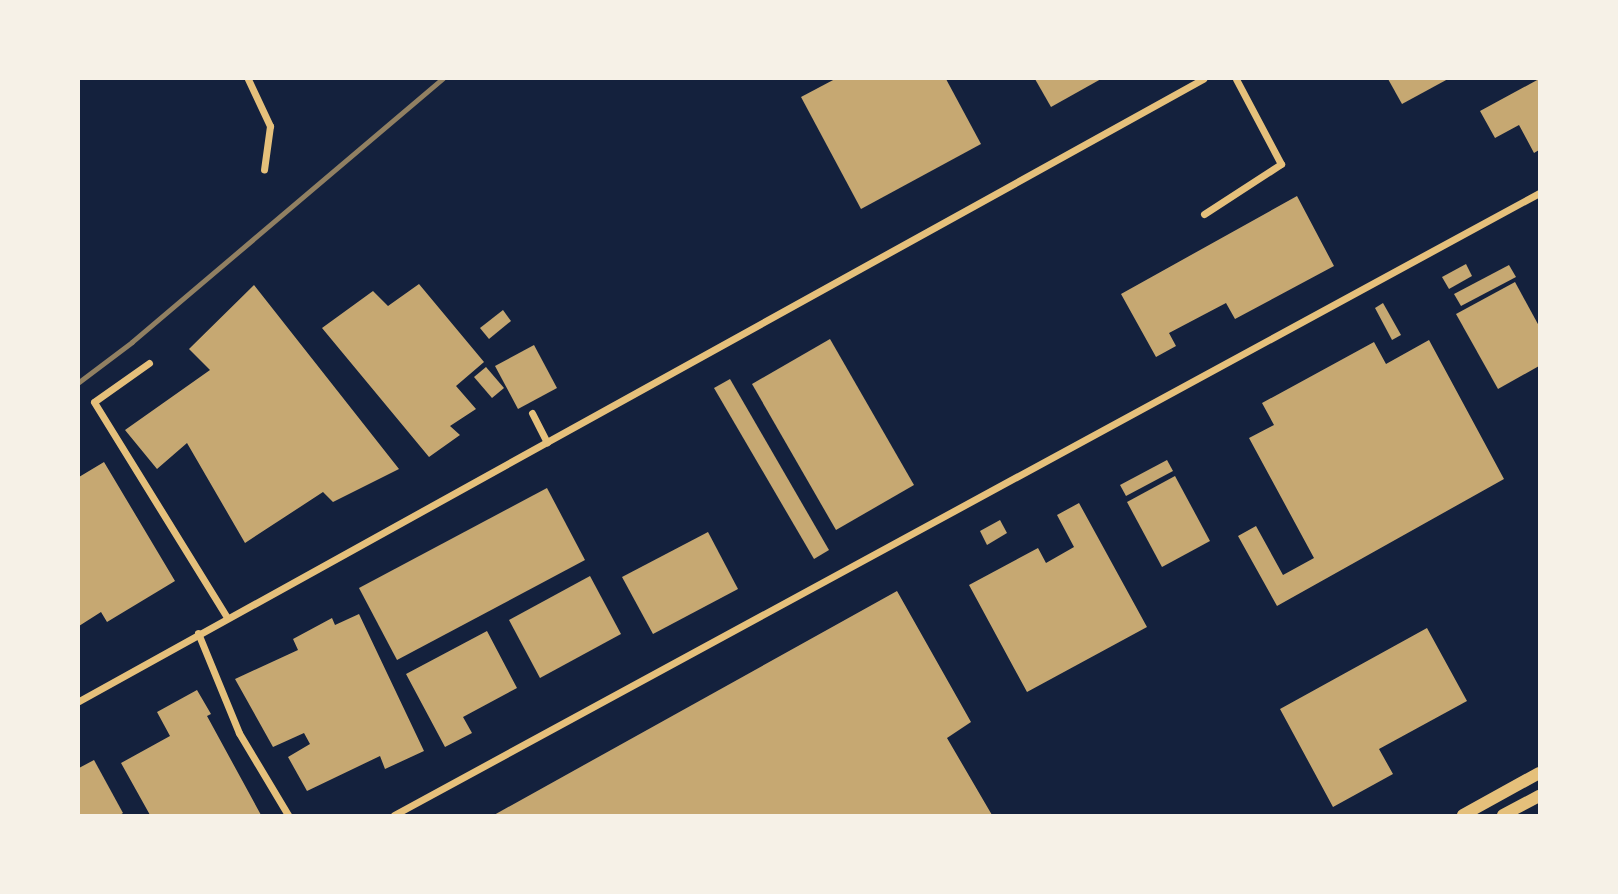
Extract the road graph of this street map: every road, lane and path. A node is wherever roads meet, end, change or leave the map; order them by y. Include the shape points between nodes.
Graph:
1 (248, 79) edge
2 (1203, 79) edge
3 (1236, 79) edge
4 (264, 170) dead end
5 (1539, 194) edge
6 (1204, 214) dead end
7 (149, 363) dead end
8 (532, 413) dead end
9 (547, 442) junction
10 (227, 617) junction
11 (198, 633) junction
12 (79, 701) edge
13 (1539, 773) edge
14 (1539, 796) edge
15 (288, 815) edge
16 (394, 815) edge
17 (1463, 815) edge
18 (1503, 815) edge

1 - 4 street via 270,126
2 - 9 street
3 - 6 street via 1281,164
5 - 16 street
7 - 10 street via 94,402
8 - 9 street
9 - 10 street
10 - 11 street
11 - 12 street
11 - 15 street via 239,733
13 - 17 main road
14 - 18 main road

